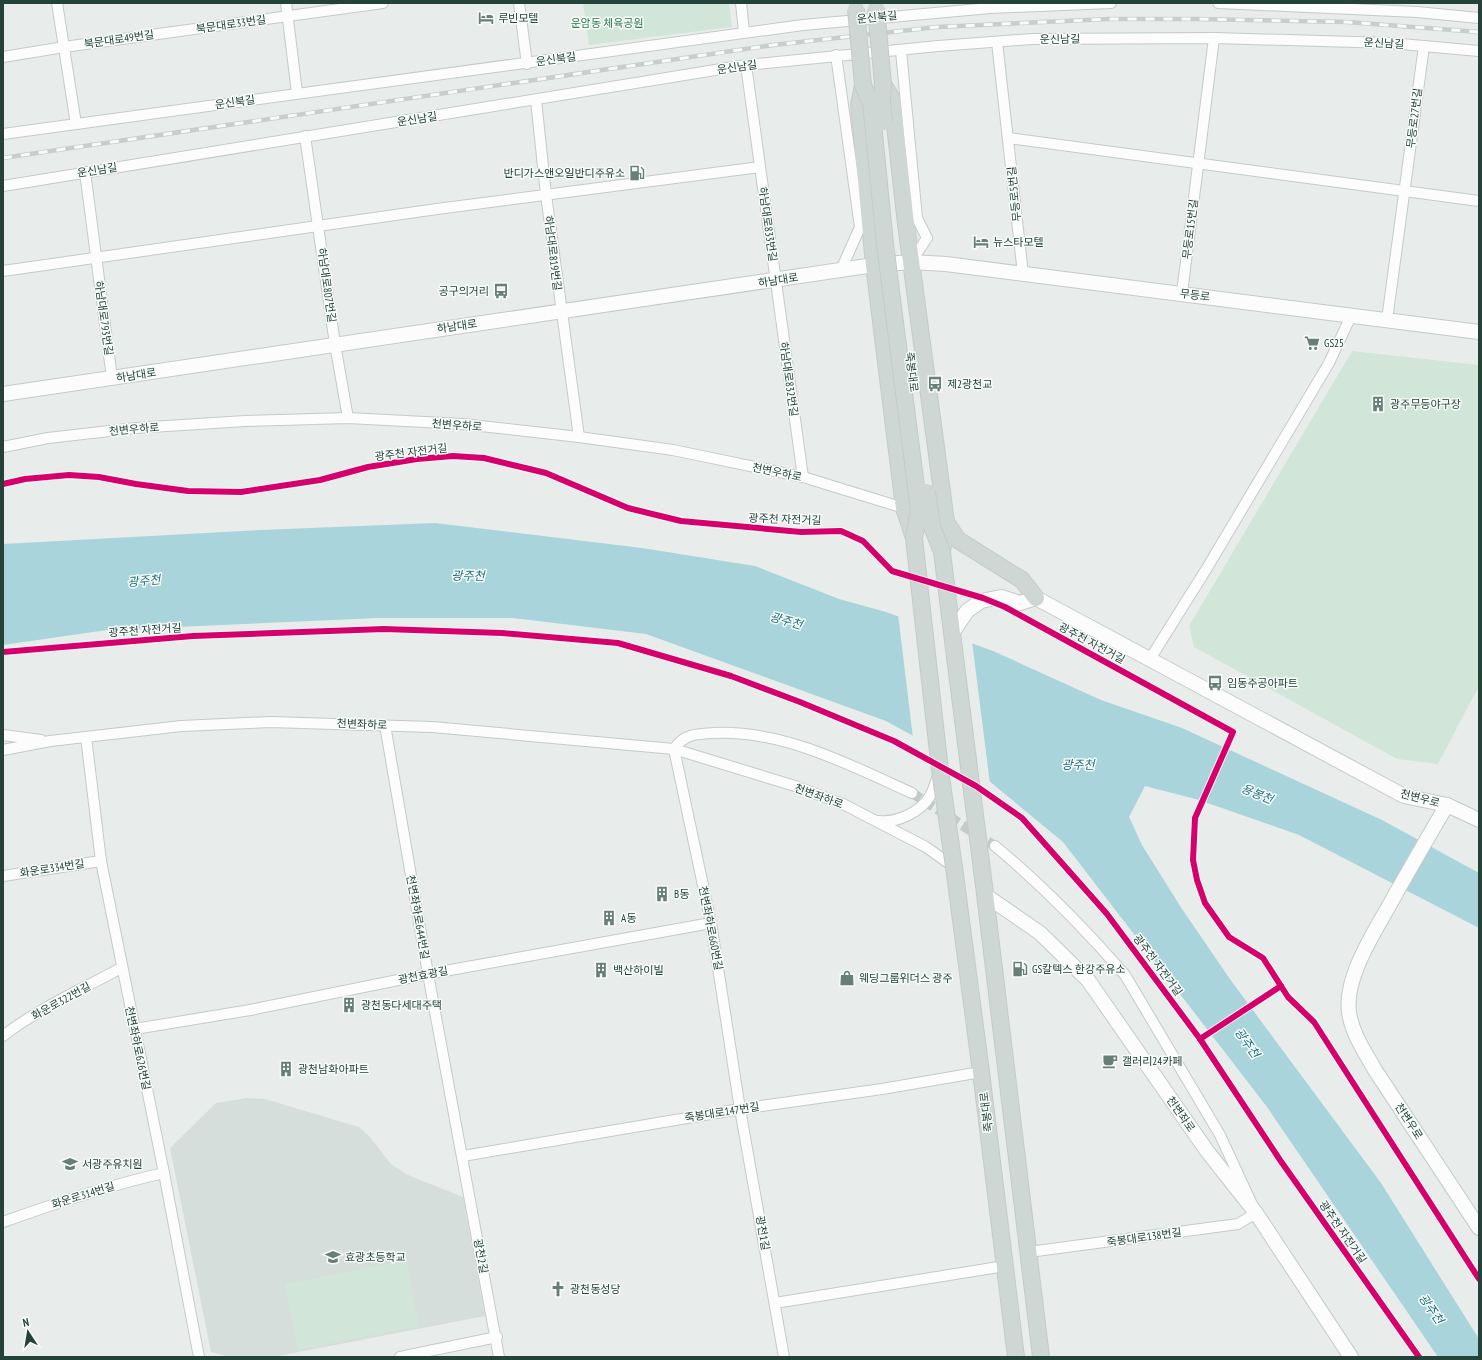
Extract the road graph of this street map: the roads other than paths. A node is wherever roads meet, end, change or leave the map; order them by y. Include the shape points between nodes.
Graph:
1 (57, 3) edge
2 (286, 3) edge
3 (383, 3) edge
4 (520, 3) edge
5 (741, 3) edge
6 (1111, 3) edge
7 (1218, 3) edge
8 (856, 5) edge
9 (876, 5) edge
10 (989, 6) edge
11 (288, 16) junction
12 (1479, 18) edge
13 (174, 32) joint
14 (744, 32) junction
15 (1214, 38) junction
16 (997, 42) junction
17 (1424, 46) junction
18 (64, 47) junction
19 (901, 51) junction
20 (1479, 51) edge
21 (836, 55) junction
22 (3, 57) edge
23 (527, 64) junction
24 (746, 65) junction
25 (883, 84) junction
26 (863, 85) junction
27 (298, 93) junction
28 (536, 100) junction
29 (76, 124) junction
30 (3, 134) edge
31 (305, 136) junction
32 (1008, 138) junction
33 (1197, 164) junction
34 (760, 166) junction
35 (85, 172) junction
36 (3, 186) edge
37 (1405, 191) junction
38 (546, 195) junction
39 (1479, 201) edge
40 (319, 226) junction
41 (96, 258) junction
42 (911, 262) junction
43 (874, 265) junction
44 (841, 270) junction
45 (3, 271) edge
46 (1023, 274) junction
47 (776, 281) junction
48 (1182, 294) junction
49 (561, 311) junction
50 (1351, 316) junction
51 (1387, 320) junction
52 (1479, 332) edge
53 (335, 344) junction
54 (112, 378) junction
55 (3, 394) edge
56 (348, 418) junction
57 (579, 437) junction
58 (3, 447) edge
59 (803, 477) junction
60 (904, 508) junction
61 (946, 522) junction
62 (914, 538) junction
63 (942, 552) junction
64 (1036, 598) junction
65 (952, 633) junction
66 (1150, 659) junction
67 (385, 725) junction
68 (3, 735) edge
69 (86, 737) junction
70 (50, 741) junction
71 (674, 749) junction
72 (3, 750) edge
73 (940, 770) junction
74 (912, 793) tunnel mouth
75 (1446, 805) junction
76 (1479, 820) edge
77 (877, 821) junction
78 (995, 846) tunnel mouth
79 (101, 861) junction
80 (954, 867) junction
81 (3, 876) edge
82 (985, 890) junction
83 (711, 923) junction
84 (122, 968) junction
85 (428, 974) junction
86 (135, 1029) junction
87 (3, 1036) edge
88 (981, 1072) junction
89 (740, 1109) junction
90 (463, 1156) junction
91 (164, 1173) junction
92 (1256, 1213) junction
93 (3, 1222) edge
94 (1479, 1228) edge
95 (1029, 1252) junction
96 (1005, 1266) junction
97 (775, 1303) junction
98 (497, 1338) junction
99 (199, 1357) edge
100 (400, 1357) edge
101 (499, 1357) edge
102 (784, 1357) edge
103 (1016, 1357) edge
104 (1040, 1357) edge
105 (1351, 1357) edge

1 - 18 street
2 - 11 street
3 - 11 street, 북문대로33번길
4 - 23 street
5 - 14 street
6 - 10 street, 운신북길
7 - 12 street via 1417,12
8 - 26 main road, bridge
9 - 25 main road, 죽봉대로, bridge
10 - 14 street, 운신북길
11 - 13 street, 북문대로33번길
11 - 27 street
13 - 18 street, 북문대로49번길
14 - 23 street, 운신북길
15 - 16 street, 운신남길 via 1040,39
15 - 17 street, 운신남길
15 - 33 street, 무등로15번길
16 - 19 street, 운신남길
16 - 32 street, 무등로5번길
17 - 20 street, 운신남길
17 - 37 street, 무등로27번길
18 - 22 street, 북문대로49번길
18 - 29 street
19 - 21 street, 운신남길
19 - 42 street via 917,218 927,238
21 - 24 street, 운신남길
21 - 44 street via 860,227
23 - 27 street, 운신북길
24 - 28 street, 운신남길
24 - 34 street, 하남대로833번길
25 - 42 main road via 892,99
25 - 63 main road, 죽봉대로, bridge via 882,102 896,246 932,527
26 - 43 main road via 859,106
26 - 62 main road, 죽봉대로, bridge via 871,103 885,244 919,510
27 - 29 street, 운신북길
28 - 31 street, 운신남길
28 - 38 street, 하남대로819번길
29 - 30 street, 운신북길
31 - 35 street, 운신남길
31 - 40 street, 하남대로807번길
32 - 33 street
32 - 46 street, 무등로5번길
33 - 37 street
33 - 48 street, 무등로15번길
34 - 38 street
34 - 47 street, 하남대로833번길
35 - 36 street, 운신남길
35 - 41 street, 하남대로793번길
37 - 39 street
37 - 51 street, 무등로27번길
38 - 40 street
38 - 49 street, 하남대로819번길
40 - 41 street
40 - 53 street, 하남대로807번길
41 - 45 street
41 - 54 street, 하남대로793번길
42 - 43 street, 하남대로
42 - 46 street, 무등로
42 - 61 main road
43 - 44 street, 하남대로
43 - 60 main road
44 - 47 street, 하남대로
46 - 48 street, 무등로
47 - 49 street, 하남대로
47 - 59 street, 하남대로832번길
48 - 50 street, 무등로
49 - 53 street, 하남대로
49 - 57 street, 하남대로819번길
50 - 51 street, 무등로
50 - 66 street via 1329,363
51 - 52 street, 무등로
53 - 54 street, 하남대로
53 - 56 street, 하남대로807번길
54 - 55 street, 하남대로
56 - 57 street, 천변우하로 via 464,424
56 - 58 street, 천변우하로 via 136,428 48,438
57 - 59 street, 천변우하로 via 673,450
59 - 60 street, 천변우하로
60 - 62 main road
61 - 63 main road
61 - 64 main road via 958,540 1022,580
62 - 73 main road, 죽봉대로, bridge
63 - 65 main road, 죽봉대로
64 - 65 street via 1020,603 1001,597 981,601 967,611
64 - 66 street, 천변우로
65 - 82 main road, 죽봉대로, bridge
66 - 75 street, 천변우로 via 1404,796
67 - 69 street, 천변좌하로 via 270,722 181,726
67 - 71 street, 천변좌하로
67 - 85 street, 천변좌하로644번길
68 - 70 street, 천변좌하로
69 - 70 street, 천변좌하로
69 - 79 street, 천변좌하로626번길
70 - 72 street, 천변좌하로
71 - 74 street via 680,740 697,734 741,734 777,740 835,758
71 - 77 street, 천변좌하로 via 795,786 843,804
71 - 83 street, 천변좌하로660번길
73 - 77 street via 930,797 920,808 889,822
73 - 80 main road, 죽봉대로, bridge
75 - 76 street
75 - 94 street, 천변우로 via 1360,963 1349,994 1349,1012 1353,1028 1368,1058
77 - 80 street, 천변좌하로 via 926,847
78 - 92 street via 1026,871 1125,975 1220,1135
79 - 81 street, 화운로334번길
79 - 84 street, 천변좌하로626번길
80 - 88 main road, 죽봉대로
82 - 92 street, 천변좌로 via 1040,934 1088,980 1207,1151
82 - 95 main road
83 - 85 street, 광천효광길
83 - 89 street, 천변좌하로660번길
84 - 86 street, 천변좌하로626번길
84 - 87 street, 화운로322번길 via 34,1014
85 - 86 street, 광천효광길 via 294,1002
85 - 90 street, 천변좌하로644번길
86 - 91 street, 천변좌하로626번길
88 - 89 street, 죽봉대로147번길
88 - 96 main road, 죽봉대로
89 - 90 street, 죽봉대로147번길
89 - 97 street, 광천1길
90 - 98 street, 광천2길
91 - 93 street, 화운로314번길 via 53,1204
91 - 99 street, 천변좌하로626번길
92 - 95 street, 죽봉대로138번길 via 1238,1224
92 - 105 street, 천변좌로
95 - 104 main road
96 - 97 street
96 - 103 main road, 죽봉대로
97 - 102 street, 광천1길
98 - 100 street
98 - 101 street, 광천2길

